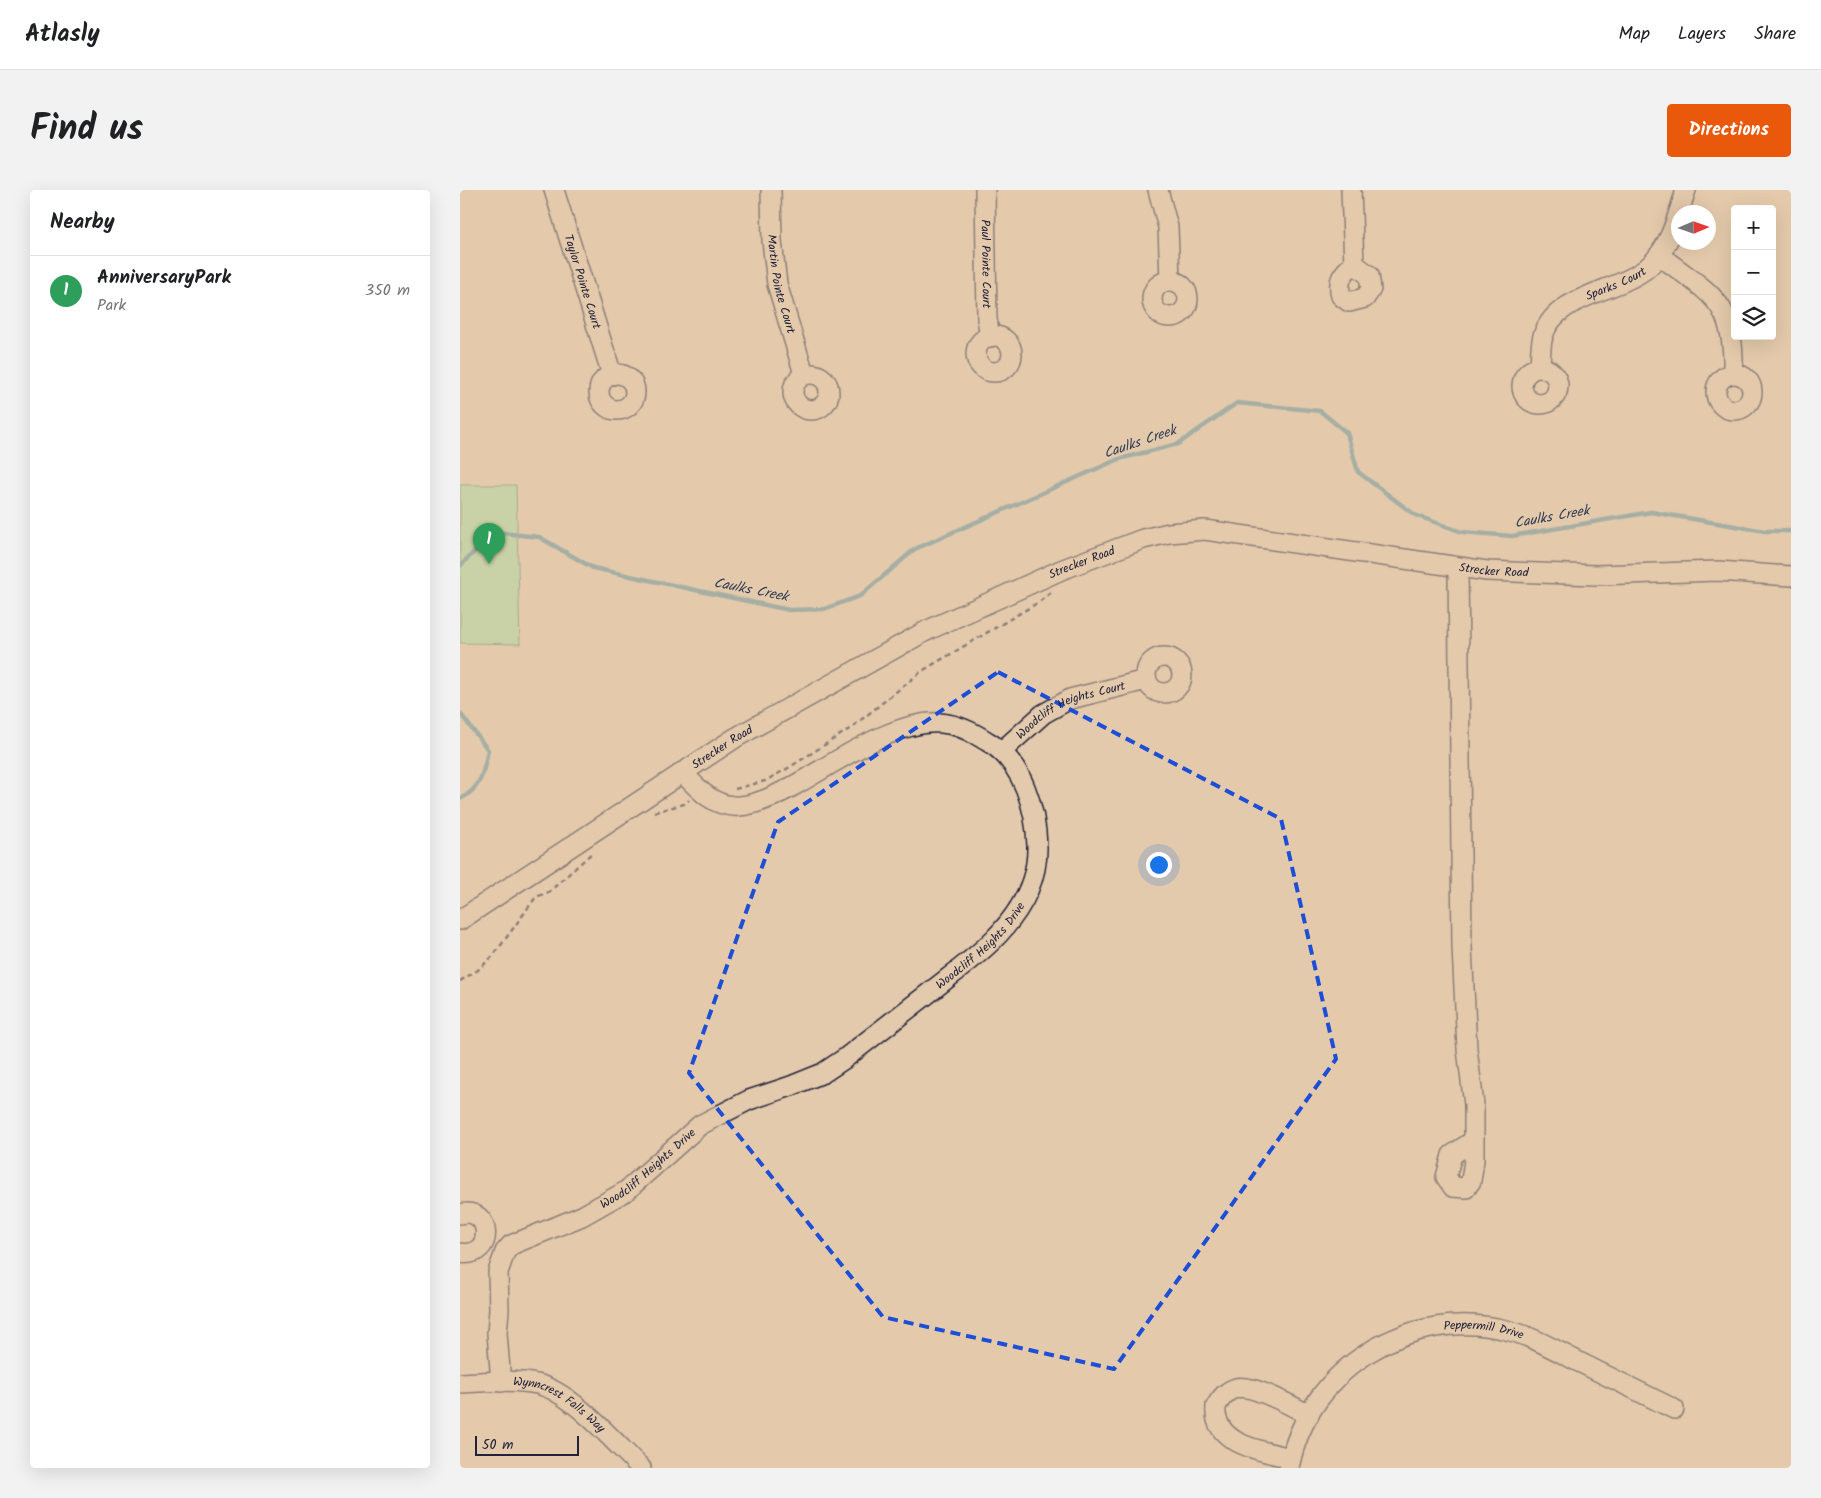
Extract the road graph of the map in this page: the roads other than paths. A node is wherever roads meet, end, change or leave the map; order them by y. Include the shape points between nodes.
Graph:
1 (554, 190) edge
2 (771, 190) edge
3 (985, 190) edge
4 (1158, 190) edge
5 (1351, 190) edge
6 (1686, 190) edge
7 (1659, 255) junction
8 (1354, 264) dead end
9 (1170, 280) dead end
10 (990, 337) dead end
11 (1540, 367) dead end
12 (612, 374) dead end
13 (804, 374) dead end
14 (1733, 374) dead end
15 (1458, 568) junction
16 (1791, 576) edge
17 (1146, 680) dead end
18 (1002, 751) junction
19 (682, 772) junction
20 (460, 920) edge
21 (1474, 1140) dead end
22 (460, 1214) edge
23 (482, 1247) junction
24 (460, 1253) edge
25 (501, 1261) junction
26 (501, 1382) junction
27 (460, 1383) edge
28 (1674, 1409) dead end
29 (1308, 1414) junction
30 (1290, 1463) edge
31 (641, 1468) edge

1 - 12 street, Taylor Pointe Court
2 - 13 street, Martin Pointe Court via 777,284
3 - 10 street, Paul Pointe Court
4 - 9 street via 1168,227
5 - 8 street
6 - 7 street, Sparks Court via 1669,240
7 - 11 street, Sparks Court via 1637,275 1561,311 1543,336
7 - 14 street via 1709,293 1726,314 1732,334
15 - 16 street, Strecker Road via 1596,575 1718,570
15 - 19 street, Strecker Road via 1205,530 1143,539 1061,570 926,632 820,689
15 - 21 street via 1462,947
17 - 18 street, Woodcliff Heights Court via 1070,699 1043,714
18 - 19 street, Woodcliff Heights Drive via 973,732 947,724 914,725 888,733 762,801 738,806 706,796
18 - 25 street, Woodcliff Heights Drive via 1030,800 1037,855 1024,902 993,941 844,1060 823,1073 749,1100 700,1125 626,1191 582,1216 511,1245
19 - 20 street, Strecker Road
22 - 23 street via 471,1214 483,1221 486,1235
23 - 24 street
23 - 25 street
25 - 26 street via 497,1333
26 - 27 street, Wynncrest Falls Way
26 - 31 street, Wynncrest Falls Way via 537,1384 556,1390 572,1401
28 - 29 street, Peppermill Drive via 1544,1344 1512,1331 1470,1324 1423,1329 1369,1351 1331,1382
29 - 30 street, Peppermill Drive
29 - 30 street, Peppermill Drive via 1244,1388 1228,1392 1216,1406 1217,1423 1225,1434

